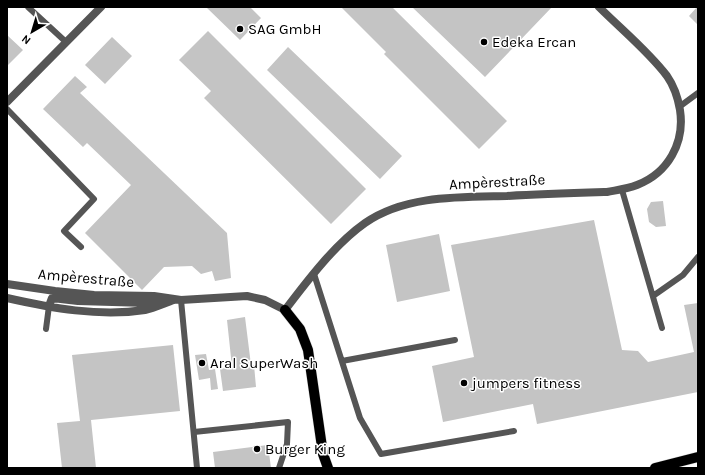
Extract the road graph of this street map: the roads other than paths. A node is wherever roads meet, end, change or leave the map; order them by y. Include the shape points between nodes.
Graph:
1 (28, 7) edge
2 (101, 7) edge
3 (599, 7) edge
4 (66, 42) junction
5 (698, 93) edge
6 (7, 102) edge
7 (679, 107) junction
8 (7, 109) edge
9 (622, 190) junction
10 (81, 247) dead end
11 (698, 256) edge
12 (314, 274) junction
13 (7, 284) edge
14 (653, 296) junction
15 (7, 298) edge
16 (162, 298) junction
17 (179, 300) junction
18 (49, 306) junction
19 (284, 310) junction
20 (662, 328) dead end
21 (46, 329) dead end
22 (455, 340) dead end
23 (342, 360) junction
24 (514, 431) dead end
25 (194, 432) junction
26 (323, 454) junction
27 (698, 457) edge
28 (197, 468) edge
29 (279, 468) edge
30 (322, 468) edge
31 (328, 468) edge
32 (655, 468) edge

1 - 4 lane
2 - 4 street
3 - 7 street, Ampèrestraße via 668,77
4 - 6 street
5 - 7 lane
7 - 9 street, Ampèrestraße via 681,132 677,148 660,170 649,179
8 - 10 lane via 94,199 64,231
9 - 12 street, Ampèrestraße via 451,198 410,204 365,223 338,247
9 - 14 lane
11 - 14 lane via 683,275
12 - 19 street, Ampèrestraße
12 - 23 lane
13 - 16 street, Ampèrestraße via 94,295
14 - 20 lane
15 - 18 street, Ampèrestraße
16 - 17 street, Ampèrestraße
16 - 18 street, Ampèrestraße via 147,303 52,298
17 - 18 street, Ampèrestraße via 146,310 115,312
17 - 19 street, Ampèrestraße via 247,296 265,300
17 - 25 lane
18 - 21 lane
19 - 26 main road via 300,329 308,350
22 - 23 lane
23 - 24 lane via 360,418 381,454
25 - 28 lane
25 - 29 lane via 288,422 287,444
26 - 30 main road
26 - 31 main road
27 - 32 main road

